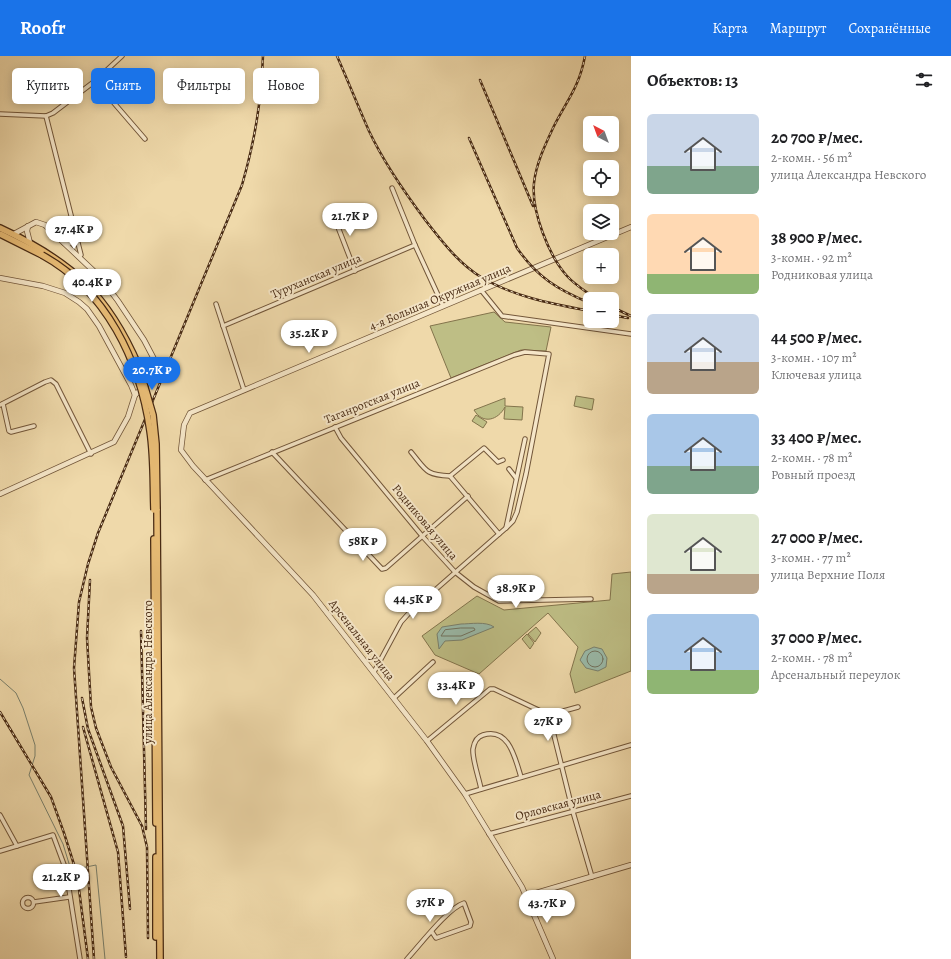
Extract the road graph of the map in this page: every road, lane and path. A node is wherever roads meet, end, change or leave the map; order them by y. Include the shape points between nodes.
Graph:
1 (122, 56) edge
2 (109, 68) edge
3 (91, 84) edge
4 (116, 104) edge
5 (0, 114) edge
6 (46, 116) junction
7 (146, 138) dead end
8 (392, 188) dead end
9 (331, 209) dead end
10 (28, 226) junction
11 (631, 227) edge
12 (0, 228) edge
13 (0, 234) edge
14 (14, 234) junction
15 (76, 237) junction
16 (30, 243) junction
17 (63, 243) junction
18 (415, 245) junction
19 (44, 253) junction
20 (79, 257) junction
21 (355, 271) junction
22 (0, 278) edge
23 (481, 290) junction
24 (216, 304) dead end
25 (443, 306) junction
26 (224, 326) junction
27 (631, 334) edge
28 (244, 390) junction
29 (134, 393) junction
30 (1, 405) edge
31 (190, 413) joint
32 (34, 426) dead end
33 (335, 427) junction
34 (525, 439) dead end
35 (272, 452) junction
36 (410, 452) dead end
37 (91, 454) junction
38 (503, 460) dead end
39 (509, 469) dead end
40 (450, 476) junction
41 (516, 478) junction
42 (205, 480) junction
43 (0, 494) edge
44 (468, 496) junction
45 (155, 510) junction
46 (506, 528) junction
47 (499, 534) junction
48 (423, 537) junction
49 (455, 572) junction
50 (591, 599) dead end
51 (433, 662) dead end
52 (374, 672) junction
53 (394, 698) junction
54 (578, 707) dead end
55 (550, 715) junction
56 (427, 741) junction
57 (631, 746) edge
58 (562, 764) junction
59 (521, 777) junction
60 (481, 789) junction
61 (465, 794) junction
62 (631, 796) edge
63 (573, 812) junction
64 (0, 815) edge
65 (489, 834) junction
66 (16, 846) junction
67 (0, 851) edge
68 (631, 866) edge
69 (592, 877) junction
70 (526, 896) junction
71 (69, 897) junction
72 (34, 902) dead end
73 (432, 932) junction
74 (80, 959) edge
75 (157, 959) edge
76 (160, 959) edge
77 (407, 959) edge
78 (553, 959) edge

1 - 2 street
3 - 6 street
4 - 7 street
5 - 6 street
6 - 15 street
8 - 18 street
9 - 21 street
10 - 14 street
10 - 16 street
10 - 17 street via 40,222
11 - 23 street, 4-я Большая Окружная улица
12 - 14 main road
13 - 19 main road
14 - 16 main road
15 - 17 street via 69,244
15 - 20 street via 81,255
16 - 19 main road
17 - 20 street
18 - 21 street, Туруханская улица
18 - 25 street
19 - 45 main road, улица Александра Невского, bridge via 72,270 92,289 114,317 131,349 148,391 153,415 157,462
20 - 29 street via 100,277 139,331 154,359 151,375
21 - 26 street, Туруханская улица
22 - 29 street via 65,293 79,302 99,326
23 - 25 street, 4-я Большая Окружная улица
23 - 27 street via 502,316
24 - 26 street
25 - 28 street, 4-я Большая Окружная улица
26 - 28 street
28 - 31 street, 4-я Большая Окружная улица
29 - 37 street via 128,417 114,442
30 - 32 street via 11,432
30 - 37 street via 51,380 56,384
31 - 42 street, Арсенальная улица via 184,426 181,450
33 - 35 street, Таганрогская улица
33 - 46 street, Таганрогская улица via 514,356 526,352 549,354 517,512
33 - 48 street, Родниковая улица via 341,438
34 - 41 street
35 - 42 street, Таганрогская улица
35 - 48 street via 382,569
36 - 40 street via 427,472
37 - 43 street
38 - 40 street via 498,462 484,448
39 - 41 street
40 - 44 street
41 - 46 street
42 - 52 street, Арсенальная улица via 313,595
44 - 47 street
44 - 48 street
45 - 75 main road
45 - 76 main road, улица Александра Невского
46 - 47 street
47 - 49 street
48 - 49 street, Родниковая улица
49 - 50 street, Родниковая улица via 474,587 499,601
49 - 52 street via 401,622
51 - 53 street
52 - 53 street, Арсенальная улица
53 - 56 street, Арсенальная улица
54 - 55 street
55 - 56 street via 494,689 486,691
55 - 58 street
56 - 61 street, Арсенальная улица
57 - 58 street
58 - 59 street
58 - 63 street
59 - 60 street
59 - 60 street via 512,750 505,740 496,734 488,733 475,741 473,750
60 - 61 street
61 - 65 street, Арсенальная улица
62 - 63 street, Орловская улица
63 - 65 street, Орловская улица
63 - 69 street
64 - 66 street
65 - 70 street, Арсенальная улица
66 - 67 street
66 - 71 street via 53,835 66,870
68 - 69 street
69 - 70 street
70 - 78 street, Арсенальная улица
71 - 72 street
71 - 74 street
73 - 73 street via 436,938 470,926 464,903 456,906
73 - 77 street

